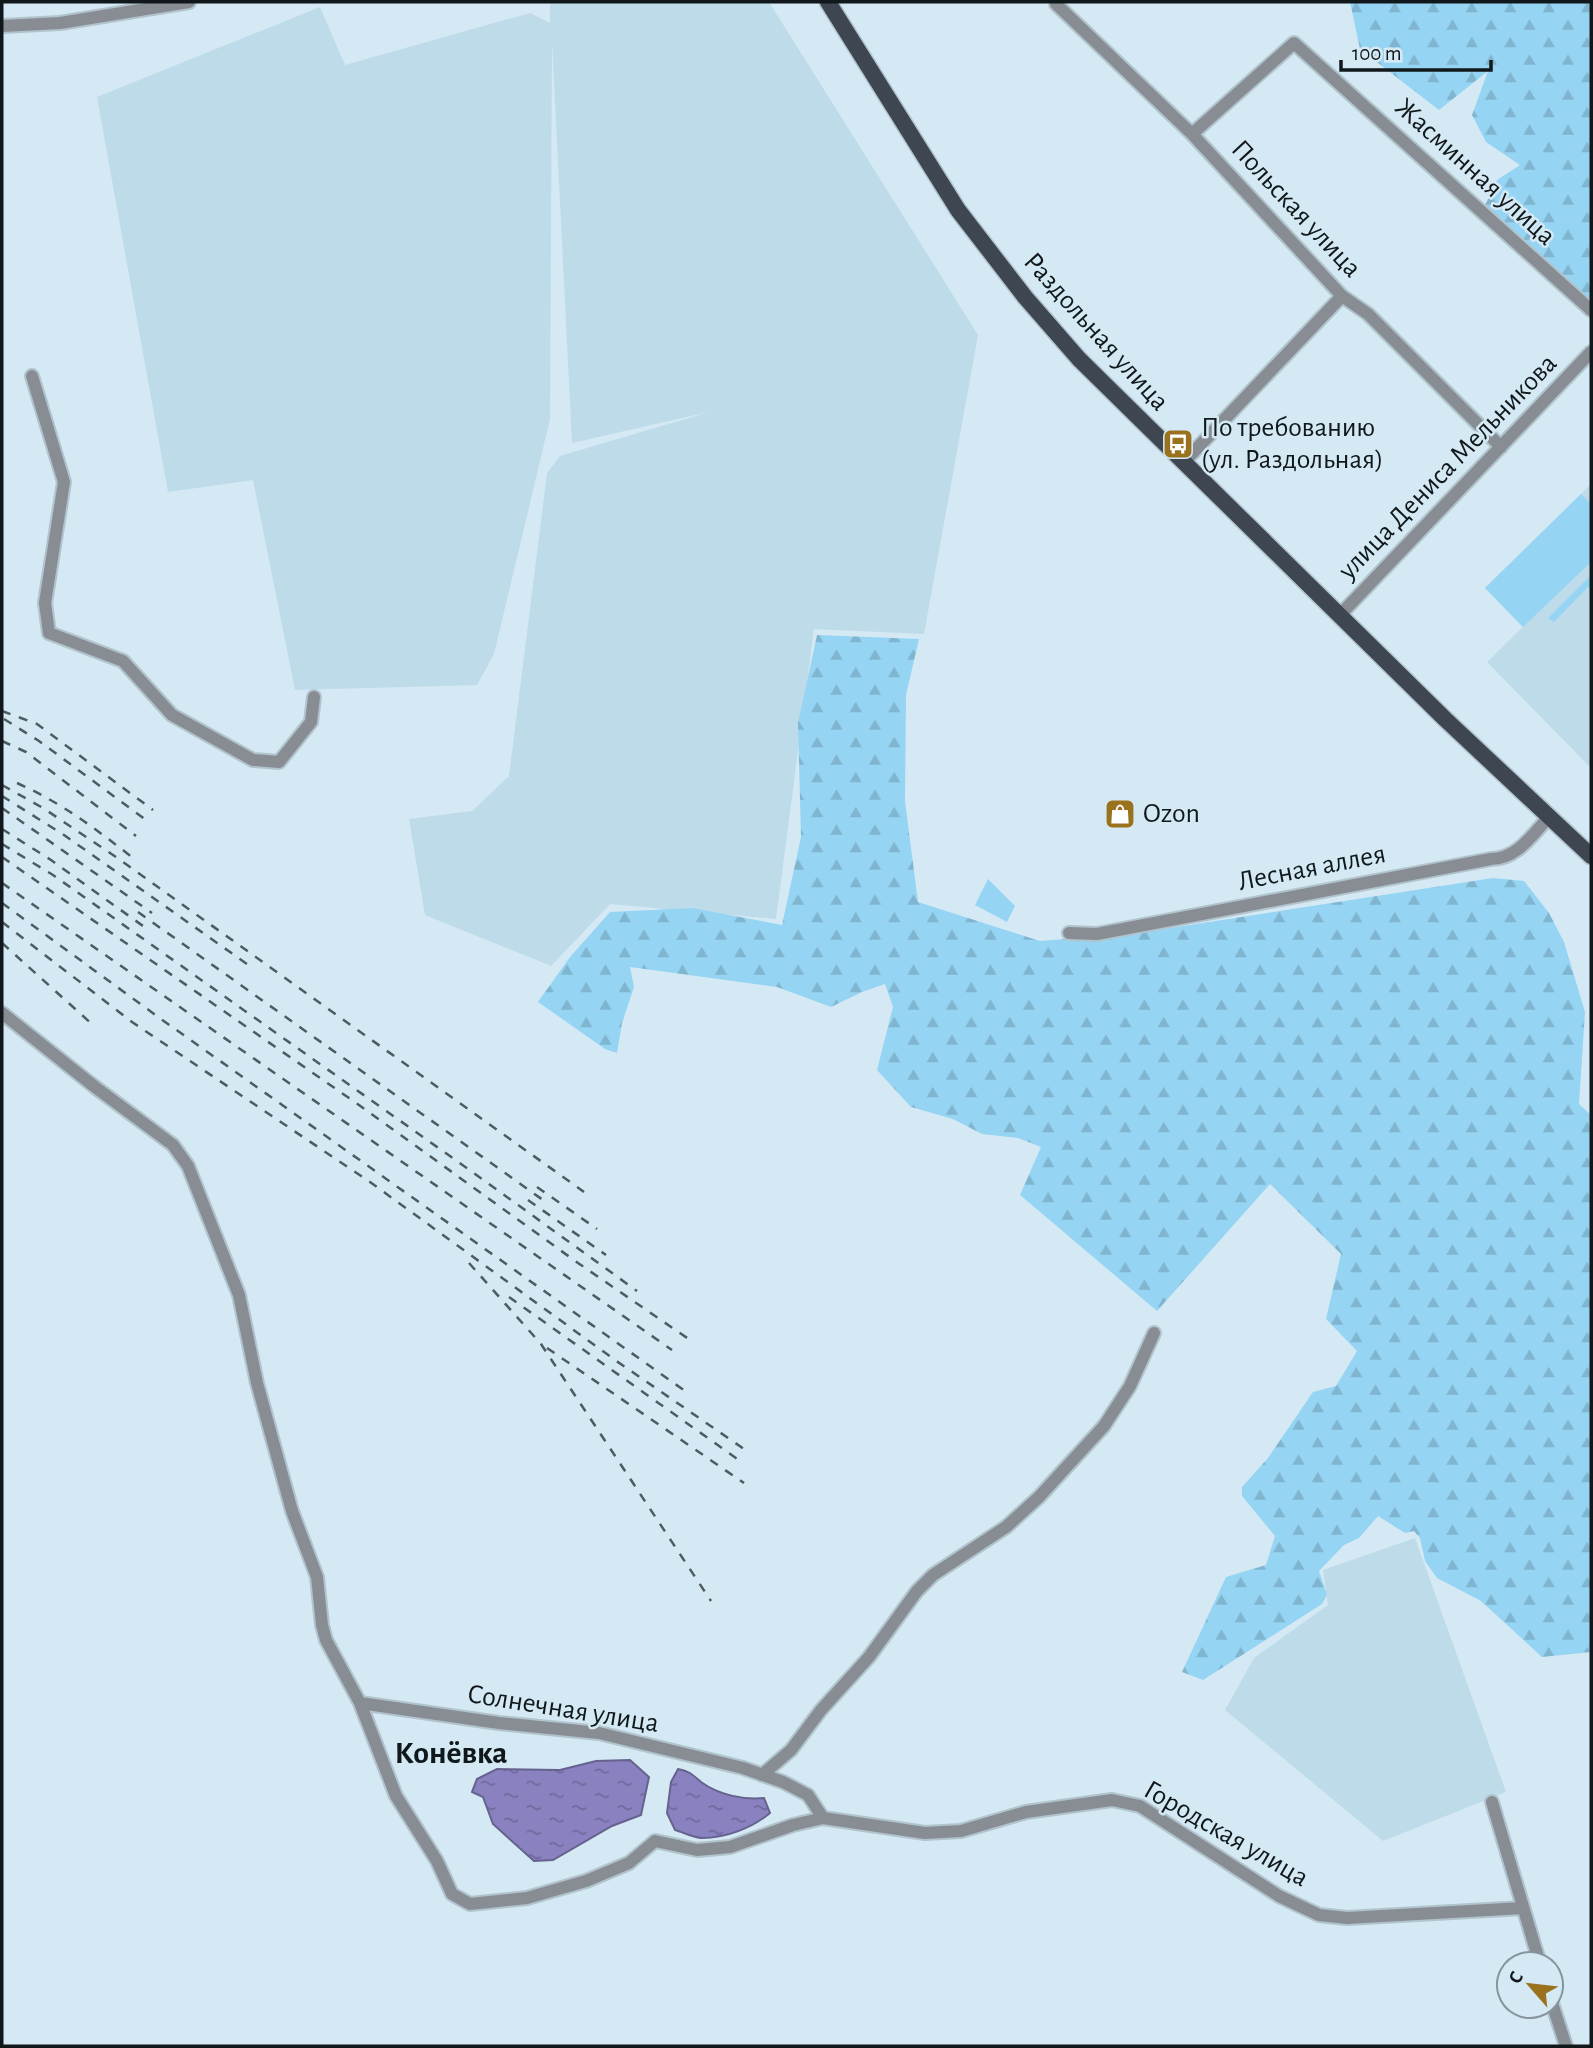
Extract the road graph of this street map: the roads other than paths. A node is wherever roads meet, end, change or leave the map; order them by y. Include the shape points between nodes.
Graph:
1 (189, 2) edge
2 (828, 2) edge
3 (1056, 4) dead end
4 (2, 26) edge
5 (1192, 134) junction
6 (1342, 296) junction
7 (1591, 310) edge
8 (1591, 352) edge
9 (32, 376) dead end
10 (1501, 447) junction
11 (1183, 463) junction
12 (1339, 616) junction
13 (314, 697) dead end
14 (1549, 817) junction
15 (1591, 856) edge
16 (1069, 933) dead end
17 (2, 1013) edge
18 (1154, 1334) dead end
19 (360, 1703) junction
20 (762, 1775) junction
21 (1492, 1801) dead end
22 (823, 1818) junction
23 (1523, 1908) junction
24 (1536, 1950) edge
25 (1558, 2020) edge
26 (1566, 2046) edge

1 - 4 street via 60,23
2 - 11 main road, Раздольная улица via 978,237 1079,359
3 - 5 street, Польская улица
5 - 6 street, Польская улица
5 - 7 street, Жасминная улица via 1294,43
6 - 10 street, Польская улица via 1368,314
6 - 11 street
8 - 10 street, улица Дениса Мельникова
9 - 13 street via 64,482 45,603 49,633 122,661 172,715 253,760 279,762 311,722
10 - 12 street, улица Дениса Мельникова
11 - 12 main road, Раздольная улица
12 - 14 main road, Раздольная улица
14 - 15 main road, Раздольная улица
14 - 16 street, Лесная аллея via 1504,859 1097,934
17 - 19 street via 173,1145 188,1166 239,1295 292,1511 317,1577 324,1633
18 - 20 street via 1130,1386 1070,1465 1006,1527 933,1575 792,1750
19 - 20 street, Солнечная улица via 599,1734
19 - 22 street via 396,1796 452,1894 470,1904 527,1898 586,1881 629,1863 655,1841 697,1850 730,1847
20 - 22 street, Солнечная улица via 808,1795
21 - 23 street
22 - 23 street, Городская улица via 925,1833 961,1831 1026,1812 1112,1800 1140,1806 1240,1873 1320,1915 1347,1919
23 - 24 street
25 - 26 street

